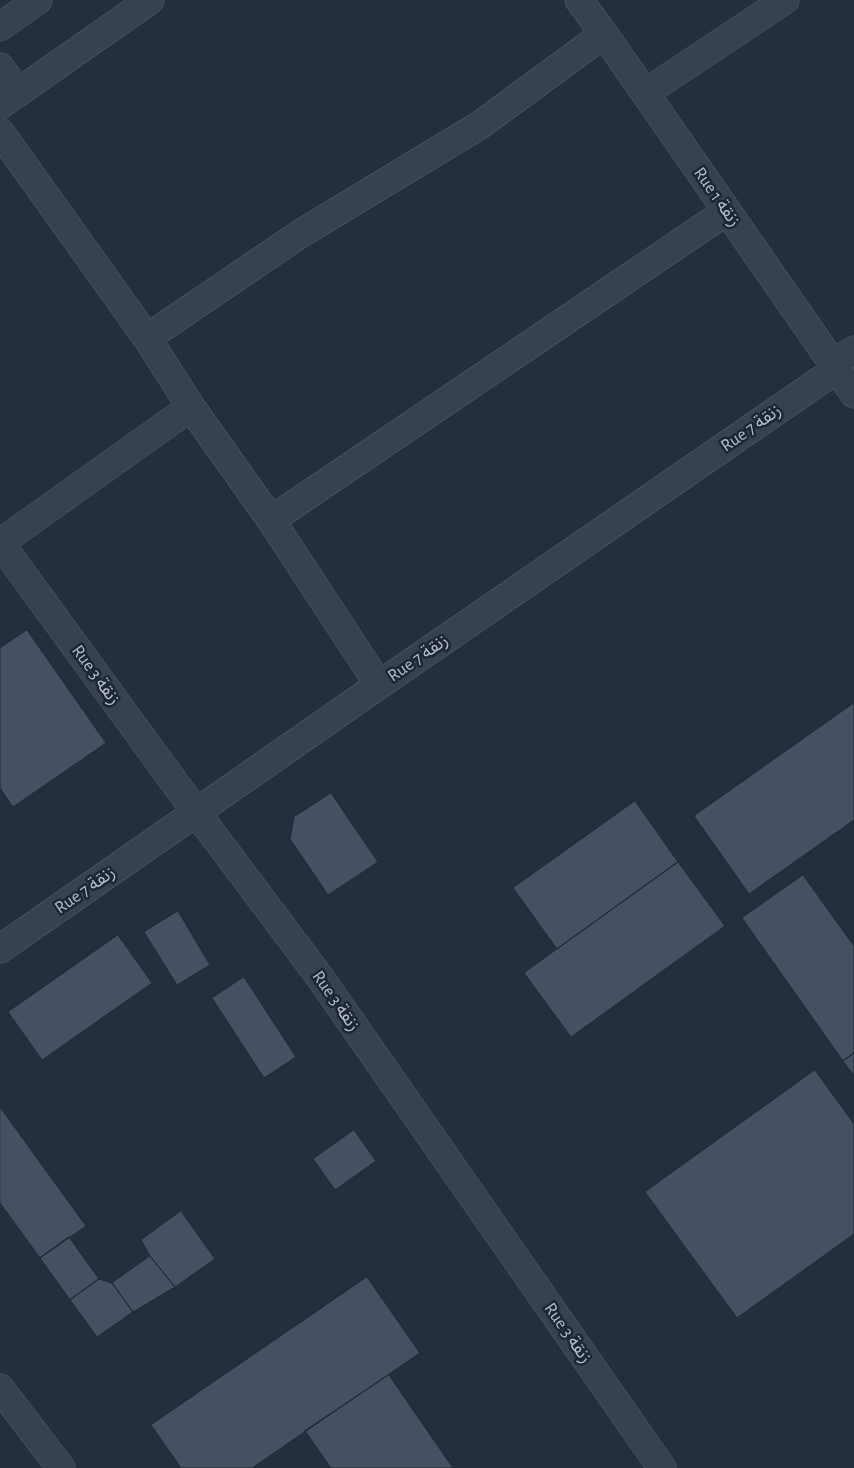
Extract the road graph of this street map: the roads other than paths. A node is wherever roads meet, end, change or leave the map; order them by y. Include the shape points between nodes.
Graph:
1 (38, 0) edge
2 (150, 0) edge
3 (579, 0) edge
4 (785, 0) edge
5 (0, 27) edge
6 (604, 34) junction
7 (0, 67) edge
8 (646, 93) junction
9 (9, 99) edge
10 (0, 132) edge
11 (727, 211) junction
12 (146, 338) junction
13 (841, 361) edge
14 (854, 394) edge
15 (191, 407) junction
16 (271, 520) junction
17 (0, 542) edge
18 (379, 685) junction
19 (196, 812) junction
20 (0, 950) edge
21 (0, 1388) edge
22 (61, 1468) edge
23 (662, 1468) edge

1 - 5 street
2 - 9 street
3 - 6 street, Rue 1 زنقة
4 - 8 street
6 - 8 street, Rue 1 زنقة
6 - 12 street via 480,125 300,234
7 - 9 street
8 - 11 street, Rue 1 زنقة
10 - 12 street
11 - 13 street, Rue 1 زنقة
11 - 16 street
12 - 15 street
13 - 14 street, Rue 1 زنقة
13 - 18 street, Rue 7 زنقة
15 - 16 street
15 - 17 street
16 - 18 street
17 - 19 street, Rue 3 زنقة
18 - 19 street, Rue 7 زنقة
19 - 20 street, Rue 7 زنقة
19 - 23 street, Rue 3 زنقة via 319,976
21 - 22 street

